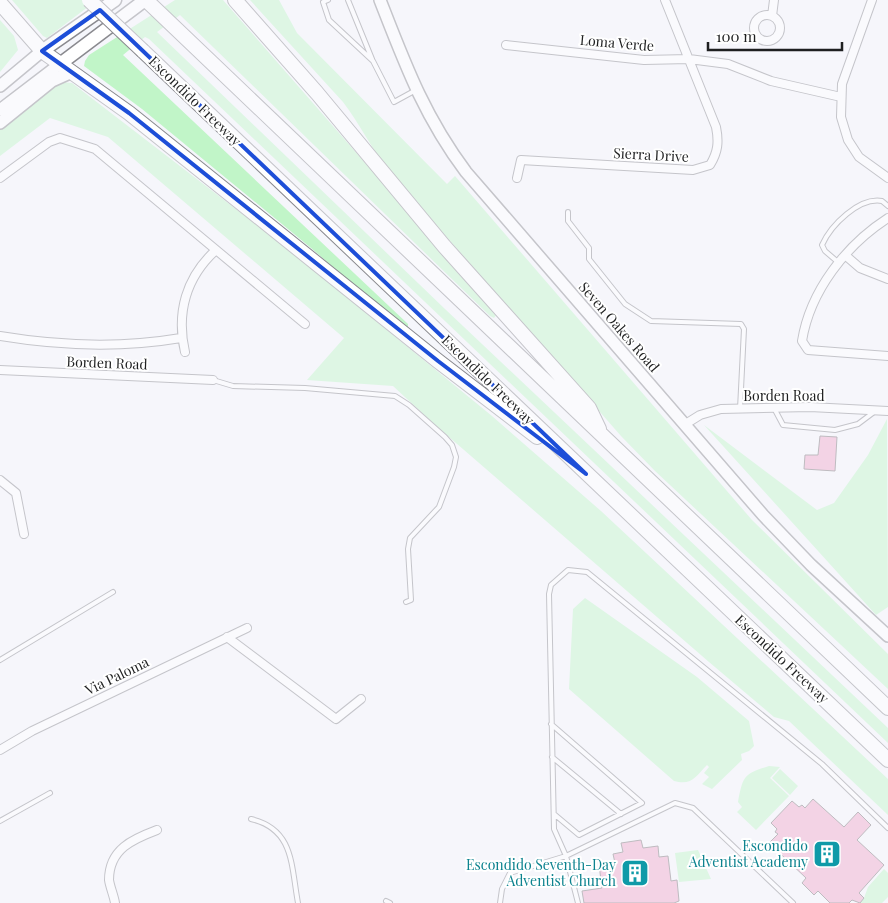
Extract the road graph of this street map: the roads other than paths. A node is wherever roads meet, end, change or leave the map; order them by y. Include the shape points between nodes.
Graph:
1 (89, 0) edge
2 (115, 0) edge
3 (145, 0) edge
4 (235, 0) edge
5 (328, 0) edge
6 (348, 0) edge
7 (380, 0) edge
8 (665, 0) edge
9 (774, 0) edge
10 (872, 0) edge
11 (0, 3) edge
12 (772, 16) dead end
13 (506, 45) dead end
14 (42, 51) junction
15 (689, 59) junction
16 (373, 61) junction
17 (66, 68) junction
18 (0, 86) edge
19 (416, 90) junction
20 (841, 97) junction
21 (0, 110) edge
22 (0, 123) edge
23 (0, 178) edge
24 (517, 178) dead end
25 (888, 178) edge
26 (888, 206) edge
27 (568, 212) dead end
28 (888, 218) edge
29 (216, 250) junction
30 (845, 255) junction
31 (840, 263) junction
32 (888, 279) edge
33 (304, 324) dead end
34 (0, 336) edge
35 (182, 338) junction
36 (184, 352) dead end
37 (888, 356) edge
38 (0, 370) edge
39 (213, 380) joint
40 (740, 408) junction
41 (774, 408) junction
42 (875, 410) junction
43 (888, 411) edge
44 (684, 425) junction
45 (601, 435) junction
46 (586, 474) junction
47 (0, 480) edge
48 (24, 534) dead end
49 (113, 592) dead end
50 (406, 602) dead end
51 (246, 628) dead end
52 (888, 636) edge
53 (227, 637) junction
54 (0, 660) edge
55 (361, 699) dead end
56 (888, 708) edge
57 (552, 724) junction
58 (0, 750) edge
59 (552, 757) junction
60 (888, 760) edge
61 (50, 793) dead end
62 (554, 814) junction
63 (621, 814) junction
64 (251, 819) dead end
65 (0, 820) edge
66 (888, 828) edge
67 (157, 830) dead end
68 (566, 856) junction
69 (116, 903) edge
70 (298, 903) edge
71 (500, 903) edge
72 (578, 903) edge
73 (793, 903) edge

1 - 46 highway, Escondido Freeway, bridge
2 - 14 main road
3 - 17 main road
3 - 45 highway
4 - 45 highway via 444,246 589,408
5 - 16 lane via 322,2 329,20
6 - 16 lane
7 - 19 street, Seven Oakes Road
8 - 15 street, Sierra Drive
9 - 12 street
10 - 20 street via 856,41
11 - 14 highway
13 - 15 street, Loma Verde via 644,60
14 - 17 highway
14 - 18 street
15 - 20 street, Loma Verde via 728,64 771,81
15 - 24 street, Sierra Drive via 716,127 716,154 710,165 693,170 521,160
16 - 19 lane via 394,102
17 - 21 street
17 - 22 street
17 - 46 highway via 129,113 438,361
19 - 44 street, Seven Oakes Road via 442,138 466,172
20 - 25 street via 841,117 848,140 859,157
23 - 29 street via 49,142 60,138 95,148
26 - 31 lane via 882,201 868,202 836,224 822,245
27 - 40 lane via 568,221 589,248 589,259 626,304 651,320 741,324 744,329
28 - 30 street via 870,229
29 - 33 street
29 - 35 street via 190,282 181,312
30 - 31 street
30 - 32 street via 860,268
31 - 37 street via 814,300 805,321 802,341 808,350
34 - 35 street via 103,345 145,344
35 - 36 street
38 - 39 street, Borden Road
39 - 50 lane via 233,386 395,396 409,404 452,446 456,456 454,467 439,507 410,538 411,600
40 - 41 street, Borden Road
40 - 44 street, Borden Road via 721,409
41 - 42 street, Borden Road
41 - 42 lane via 783,425 835,430 858,424
42 - 43 street, Borden Road
44 - 52 street, Seven Oakes Road via 811,565
45 - 56 highway
46 - 60 highway, Escondido Freeway
47 - 48 street via 16,493
49 - 54 lane
51 - 53 street, Via Paloma
53 - 55 street via 336,719
53 - 58 street, Via Paloma via 32,731
57 - 59 lane
57 - 63 lane via 642,804
57 - 66 lane via 548,594 551,585 568,570 587,572 822,764
59 - 62 lane
59 - 63 lane
61 - 65 lane
62 - 63 lane via 580,835
62 - 68 lane via 554,829
64 - 70 lane via 266,823 280,834 287,849
67 - 69 street via 130,841 114,860 109,880
68 - 71 lane via 510,873 502,889
68 - 72 lane
68 - 73 lane via 675,803 685,804

